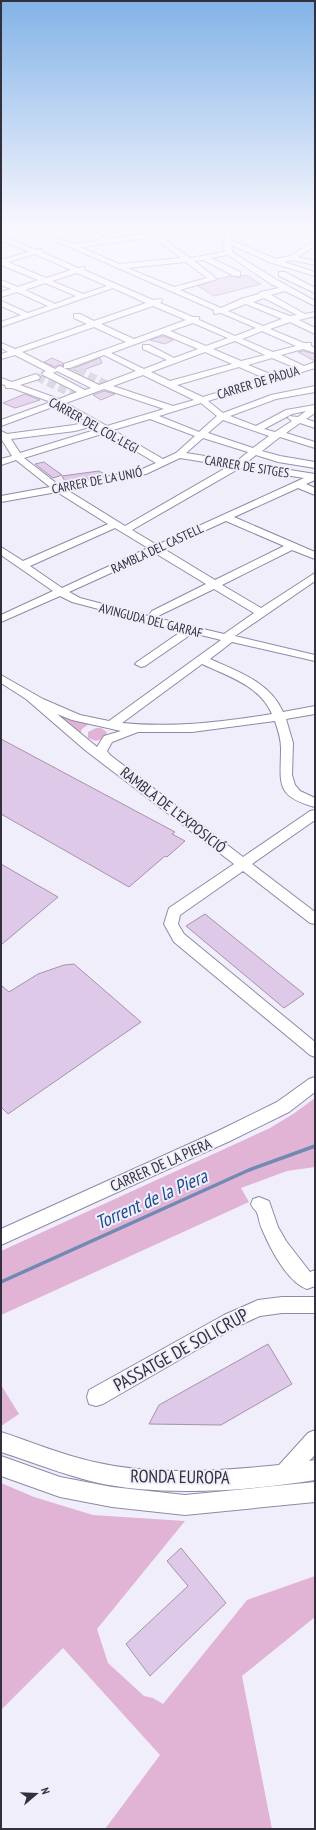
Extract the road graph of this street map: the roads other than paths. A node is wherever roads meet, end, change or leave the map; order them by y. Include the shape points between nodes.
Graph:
1 (21, 312) edge
2 (37, 312) edge
3 (127, 312) edge
4 (175, 312) edge
5 (214, 312) edge
6 (226, 312) edge
7 (272, 312) edge
8 (297, 312) edge
9 (315, 314) edge
10 (28, 316) junction
11 (77, 316) dead end
12 (304, 316) junction
13 (289, 319) junction
14 (192, 320) junction
15 (95, 324) junction
16 (1, 325) edge
17 (263, 329) junction
18 (163, 331) junction
19 (315, 332) edge
20 (236, 339) junction
21 (134, 342) junction
22 (315, 343) edge
23 (1, 345) edge
24 (305, 346) junction
25 (146, 347) dead end
26 (206, 350) junction
27 (315, 350) edge
28 (15, 352) junction
29 (103, 352) junction
30 (272, 355) junction
31 (1, 357) edge
32 (175, 361) junction
33 (239, 364) junction
34 (315, 365) edge
35 (303, 368) junction
36 (59, 369) junction
37 (144, 372) junction
38 (36, 377) tunnel mouth
39 (272, 378) junction
40 (1, 381) edge
41 (170, 384) junction
42 (13, 385) junction
43 (105, 386) junction
44 (1, 389) edge
45 (315, 389) edge
46 (294, 392) junction
47 (85, 393) junction
48 (200, 400) junction
49 (59, 402) junction
50 (312, 408) edge
51 (171, 410) junction
52 (283, 415) junction
53 (150, 416) junction
54 (222, 416) junction
55 (298, 420) junction
56 (1, 423) edge
57 (93, 423) junction
58 (315, 425) edge
59 (257, 429) junction
60 (105, 430) junction
61 (201, 435) junction
62 (277, 435) junction
63 (3, 436) edge
64 (315, 445) edge
65 (255, 451) junction
66 (179, 455) junction
67 (17, 457) junction
68 (1, 462) edge
69 (163, 463) junction
70 (238, 465) junction
71 (315, 465) edge
72 (314, 477) edge
73 (297, 484) junction
74 (57, 488) junction
75 (315, 492) edge
76 (1, 499) edge
77 (226, 517) junction
78 (116, 524) junction
79 (125, 530) junction
80 (292, 546) junction
81 (156, 549) junction
82 (1, 550) edge
83 (315, 556) edge
84 (23, 565) junction
85 (315, 576) edge
86 (214, 584) junction
87 (61, 592) junction
88 (261, 613) junction
89 (1, 619) edge
90 (150, 620) junction
91 (191, 630) junction
92 (227, 638) junction
93 (315, 658) edge
94 (201, 659) junction
95 (141, 664) dead end
96 (1, 678) edge
97 (32, 699) junction
98 (315, 710) edge
99 (278, 717) junction
100 (111, 726) junction
101 (133, 730) junction
102 (105, 758) junction
103 (315, 803) edge
104 (315, 814) edge
105 (242, 864) junction
106 (315, 919) edge
107 (315, 1051) edge
108 (315, 1083) edge
109 (259, 1204) dead end
110 (1, 1237) edge
111 (315, 1278) edge
112 (315, 1305) edge
113 (96, 1396) dead end
114 (315, 1440) edge
115 (1, 1442) edge
116 (1, 1466) edge
117 (315, 1470) edge
118 (285, 1474) junction
119 (315, 1474) edge
120 (310, 1493) edge

1 - 10 street
2 - 10 street
3 - 15 street
4 - 14 street
5 - 14 street
6 - 17 street
7 - 13 street
8 - 12 street
9 - 12 street
10 - 16 street
11 - 15 street
12 - 13 street
13 - 17 street
13 - 19 street
14 - 18 street
14 - 20 street
15 - 21 street
15 - 28 street
17 - 20 street
17 - 24 street
18 - 21 street
18 - 26 street
20 - 26 street
20 - 30 street
21 - 29 street
22 - 24 street
23 - 28 street
24 - 27 street
24 - 30 street
25 - 32 street
26 - 32 street
26 - 33 street
28 - 31 street
28 - 36 street
29 - 36 street
29 - 37 street
30 - 33 street
30 - 35 street
32 - 37 street
33 - 39 street
33 - 41 street
34 - 35 street, CARRER DE PÀDUA
35 - 39 street, CARRER DE PÀDUA
36 - 43 street
36 - 47 street
37 - 41 street
37 - 43 street
38 - 42 street
39 - 48 street, CARRER DE PÀDUA
40 - 42 street, CARRER DEL COL·LEGI
41 - 48 street
42 - 44 street
42 - 49 street, CARRER DEL COL·LEGI
43 - 47 street
43 - 51 street via 155,402
45 - 46 street, CARRER DE LA UNIÓ
46 - 50 street
46 - 54 street, CARRER DE LA UNIÓ
47 - 49 street
48 - 51 street, CARRER DE PÀDUA
48 - 54 street
49 - 56 street
49 - 57 street, CARRER DEL COL·LEGI
50 - 52 street
50 - 55 street
51 - 53 street, CARRER DE PÀDUA
52 - 55 street
52 - 59 street
53 - 60 street, CARRER DE PÀDUA
53 - 61 street
54 - 59 street
54 - 61 street, CARRER DE LA UNIÓ
55 - 58 street
55 - 62 street
57 - 60 street, CARRER DEL COL·LEGI
57 - 63 street via 75,428
59 - 62 street
60 - 67 street, CARRER DE PÀDUA
60 - 69 street, CARRER DEL COL·LEGI
61 - 65 street
61 - 66 street, CARRER DE LA UNIÓ
62 - 64 street
62 - 65 street
63 - 67 street
65 - 70 street
65 - 71 street via 293,462
66 - 69 street, CARRER DE LA UNIÓ
66 - 70 street, CARRER DE SITGES
67 - 68 street, CARRER DE PÀDUA
67 - 74 street
69 - 74 street, CARRER DE LA UNIÓ via 132,475
70 - 72 street, CARRER DE SITGES
70 - 79 street
72 - 73 street, RAMBLA DEL CASTELL
73 - 75 street
73 - 77 street, RAMBLA DEL CASTELL
74 - 76 street, CARRER DE LA UNIÓ
74 - 78 street
77 - 80 street
77 - 81 street, RAMBLA DEL CASTELL
78 - 79 street
78 - 84 street
79 - 81 street
80 - 83 street
80 - 86 street
81 - 86 street
81 - 87 street, RAMBLA DEL CASTELL
82 - 84 street, AVINGUDA DEL GARRAF
84 - 87 street, AVINGUDA DEL GARRAF
85 - 88 street
86 - 88 street
86 - 90 street via 156,613
87 - 89 street, RAMBLA DEL CASTELL
87 - 90 street, AVINGUDA DEL GARRAF via 92,606
88 - 92 street
90 - 91 street, AVINGUDA DEL GARRAF
91 - 92 street, AVINGUDA DEL GARRAF
91 - 95 street
92 - 93 street, AVINGUDA DEL GARRAF
92 - 94 street
94 - 99 street via 262,691 271,701
94 - 100 street
96 - 97 street, RAMBLA DE L'EXPOSICIÓ
97 - 100 street, RAMBLA DE L'EXPOSICIÓ via 75,717
97 - 102 street, RAMBLA DE L'EXPOSICIÓ
98 - 99 street
99 - 101 street via 190,730
99 - 103 street via 286,732 287,783 292,791
100 - 101 street, RAMBLA DE L'EXPOSICIÓ
101 - 102 street via 108,739 101,751
102 - 105 street, RAMBLA DE L'EXPOSICIÓ
104 - 105 street
105 - 106 street, RAMBLA DE L'EXPOSICIÓ
105 - 107 street via 174,912 171,924 179,938
108 - 110 street, CARRER DE LA PIERA via 283,1107 237,1130
109 - 111 street via 263,1206 266,1224 289,1263 307,1281
112 - 113 street, PASSATGE DE SOLICRUP via 258,1308
114 - 118 street
115 - 118 street, RONDA EUROPA via 56,1462 95,1472 137,1478 192,1480
116 - 120 street, RONDA EUROPA via 60,1487 112,1497 185,1505
117 - 118 street, RONDA EUROPA
119 - 120 street, RONDA EUROPA

